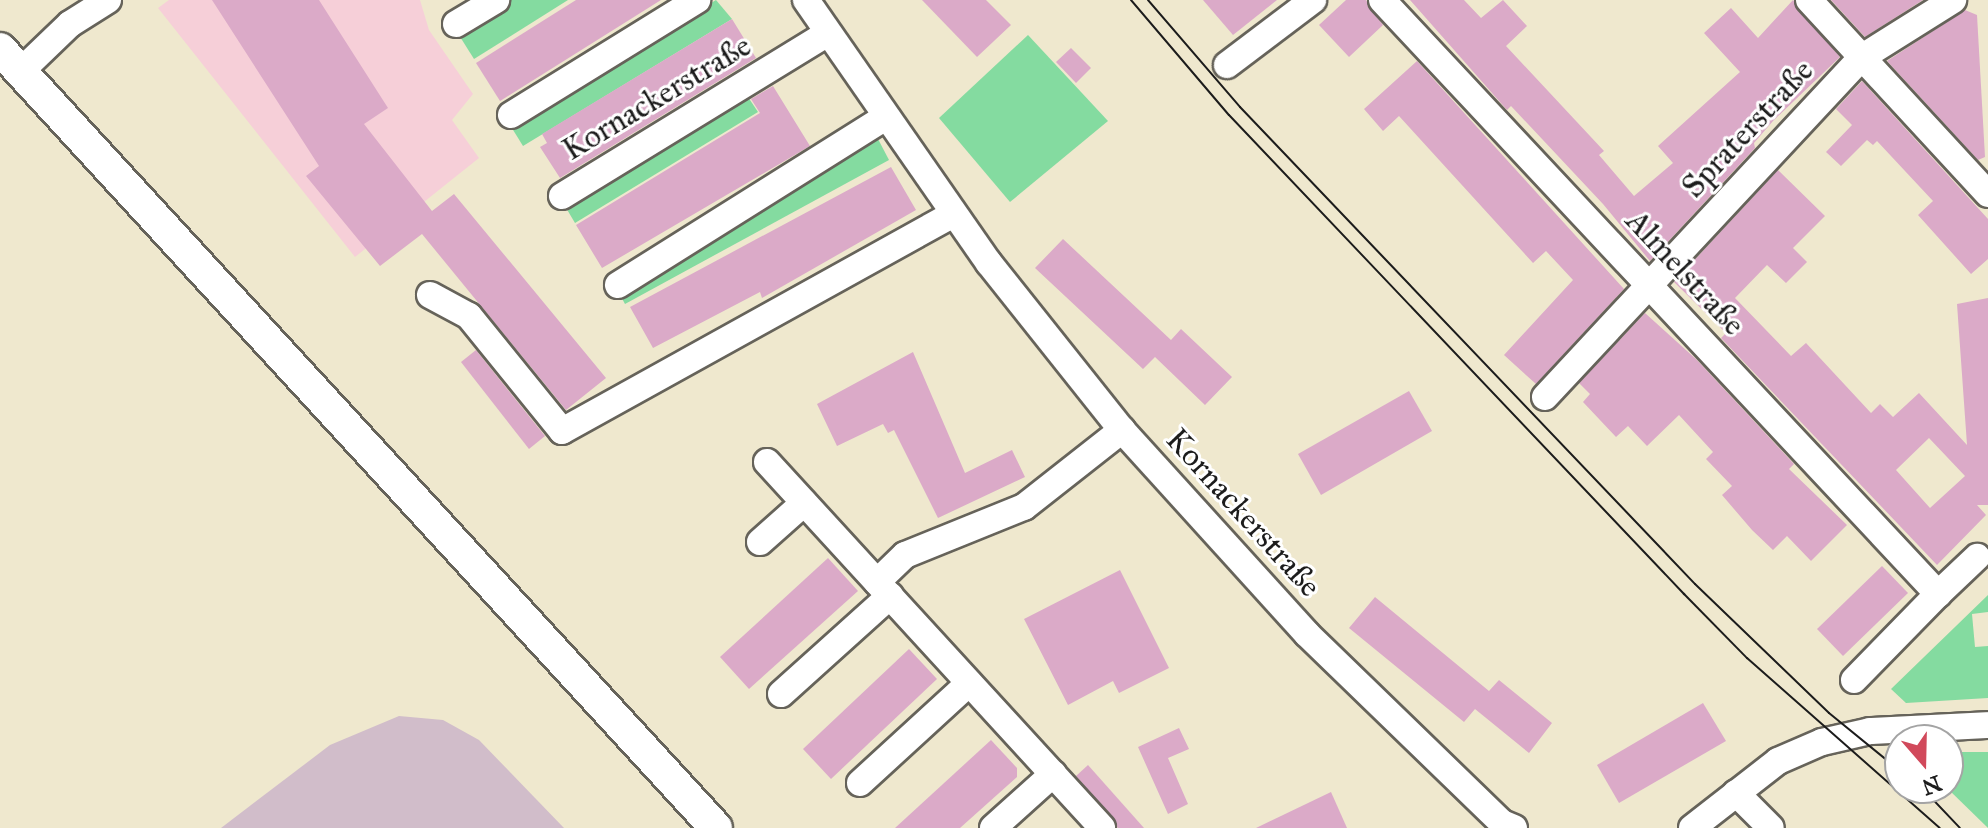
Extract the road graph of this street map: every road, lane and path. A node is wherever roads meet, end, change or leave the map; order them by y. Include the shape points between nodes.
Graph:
1 (108, 0) edge
2 (496, 0) edge
3 (697, 0) edge
4 (806, 0) edge
5 (1313, 0) edge
6 (1382, 0) edge
7 (1809, 0) edge
8 (1953, 0) edge
9 (456, 24) dead end
10 (828, 33) junction
11 (1861, 58) junction
12 (10, 60) edge
13 (1227, 65) dead end
14 (511, 115) dead end
15 (886, 117) junction
16 (1988, 194) edge
17 (562, 196) dead end
18 (954, 214) junction
19 (1649, 284) junction
20 (618, 285) dead end
21 (430, 295) dead end
22 (1545, 397) dead end
23 (1122, 430) junction
24 (767, 462) dead end
25 (804, 503) junction
26 (760, 542) dead end
27 (1977, 557) dead end
28 (883, 589) junction
29 (1938, 594) junction
30 (1854, 680) dead end
31 (969, 683) junction
32 (781, 694) dead end
33 (1988, 725) edge
34 (1053, 774) junction
35 (860, 783) dead end
36 (1736, 793) junction
37 (716, 828) edge
38 (993, 828) edge
39 (1102, 828) edge
40 (1514, 828) edge
41 (1692, 828) edge
42 (1771, 828) edge

1 - 12 street
2 - 9 street
3 - 14 street, Kornackerstraße
4 - 10 street, Kornackerstraße
5 - 13 street
6 - 19 street, Almelstraße
7 - 11 street
8 - 11 street, Spraterstraße
10 - 15 street, Kornackerstraße
10 - 17 street, Kornackerstraße
11 - 16 street
11 - 19 street, Spraterstraße
12 - 37 street
15 - 18 street, Kornackerstraße
15 - 20 street
18 - 21 street via 562,431 469,316
18 - 23 street, Kornackerstraße
19 - 22 street, Spraterstraße
19 - 29 street, Almelstraße
23 - 28 street via 1024,507 905,555
23 - 40 street, Kornackerstraße via 1307,634 1502,823
24 - 25 street
25 - 26 street
25 - 28 street
27 - 29 street
28 - 31 street
28 - 32 street
29 - 30 street
31 - 34 street
31 - 35 street
33 - 36 street via 1870,731 1822,742 1778,761
34 - 38 street
34 - 39 street
36 - 41 street
36 - 42 street

